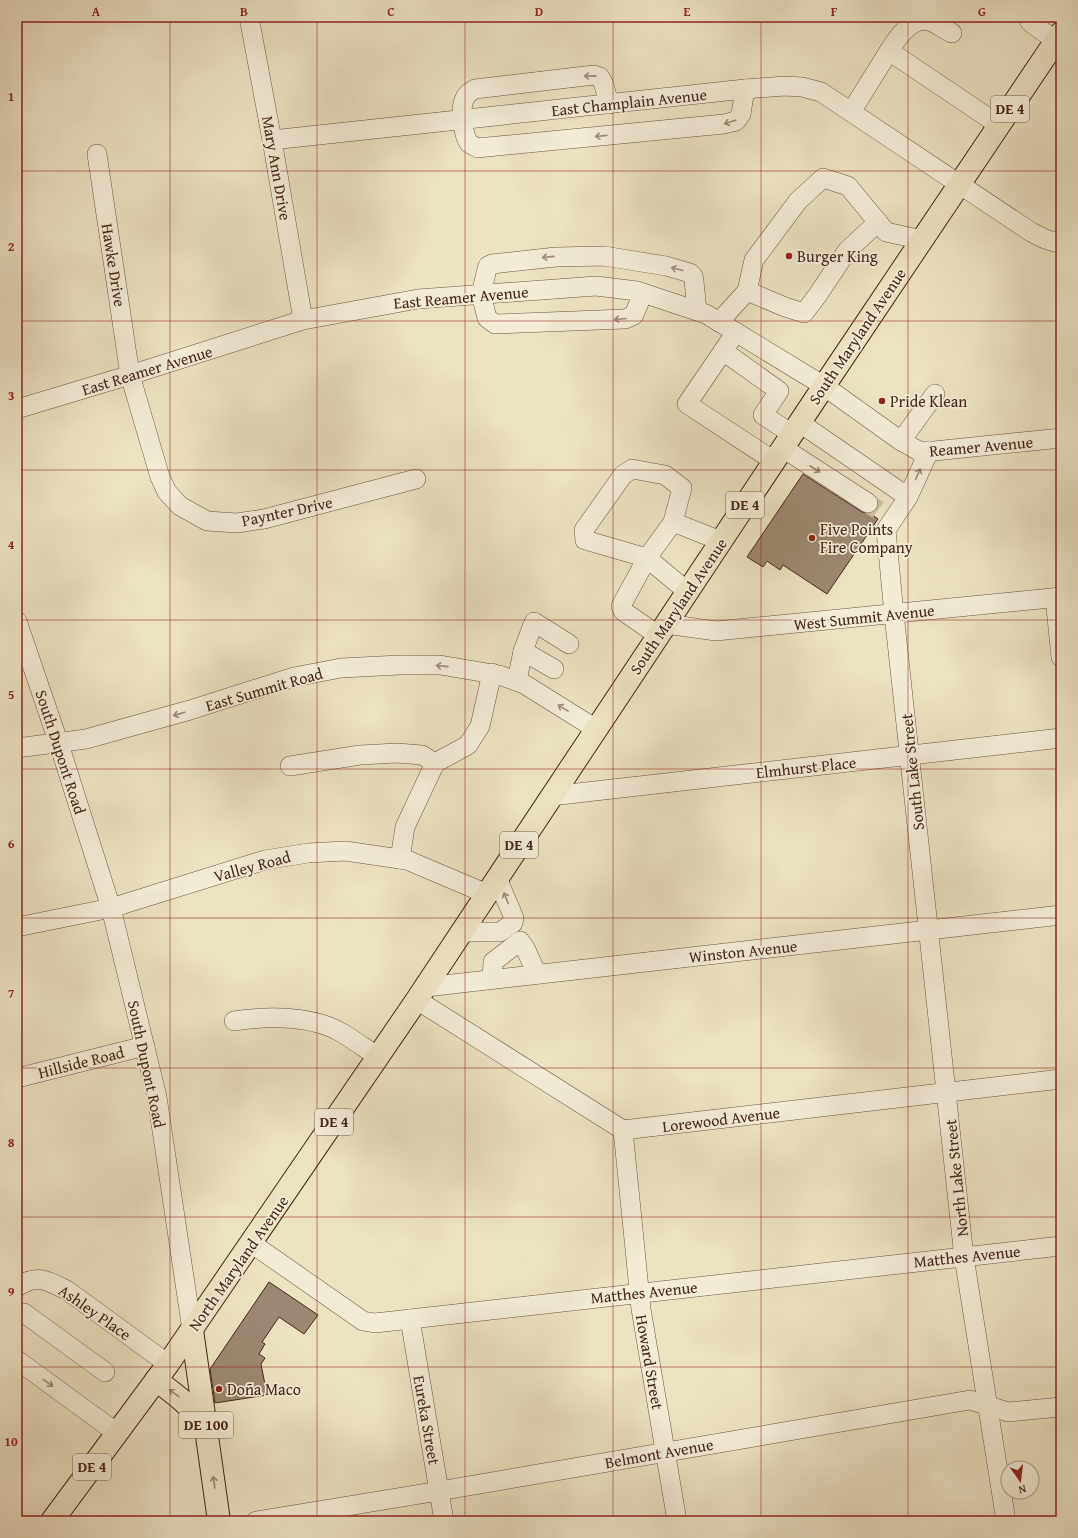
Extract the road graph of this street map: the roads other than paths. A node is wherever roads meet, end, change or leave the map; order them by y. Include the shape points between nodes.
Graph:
1 (249, 17) edge
2 (1033, 17) edge
3 (952, 34) dead end
4 (1058, 37) edge
5 (889, 51) junction
6 (745, 89) junction
7 (608, 104) junction
8 (851, 112) junction
9 (462, 120) junction
10 (999, 125) junction
11 (272, 140) junction
12 (97, 154) dead end
13 (959, 184) junction
14 (878, 222) junction
15 (922, 240) junction
16 (1061, 244) edge
17 (747, 291) junction
18 (644, 293) junction
19 (481, 294) junction
20 (697, 311) junction
21 (303, 320) junction
22 (719, 322) junction
23 (736, 332) junction
24 (723, 352) junction
25 (130, 375) junction
26 (824, 386) junction
27 (934, 394) dead end
28 (17, 409) edge
29 (1061, 438) edge
30 (787, 441) junction
31 (901, 441) junction
32 (929, 451) junction
33 (416, 479) dead end
34 (908, 497) junction
35 (880, 511) junction
36 (673, 522) junction
37 (721, 541) junction
38 (647, 558) junction
39 (688, 592) junction
40 (1058, 598) edge
41 (894, 614) junction
42 (17, 621) edge
43 (662, 630) junction
44 (569, 644) dead end
45 (523, 651) junction
46 (1061, 657) edge
47 (554, 669) dead end
48 (492, 673) junction
49 (517, 681) junction
50 (596, 729) junction
51 (1061, 738) edge
52 (59, 744) junction
53 (17, 748) edge
54 (910, 755) junction
55 (435, 764) junction
56 (290, 766) dead end
57 (551, 796) junction
58 (400, 859) junction
59 (492, 886) junction
60 (111, 908) junction
61 (1061, 915) edge
62 (514, 923) junction
63 (17, 927) edge
64 (929, 930) junction
65 (462, 932) junction
66 (520, 941) junction
67 (537, 974) junction
68 (492, 979) junction
69 (421, 993) junction
70 (234, 1021) dead end
71 (145, 1046) junction
72 (378, 1057) junction
73 (17, 1078) edge
74 (1061, 1079) edge
75 (947, 1092) junction
76 (623, 1130) junction
77 (251, 1244) junction
78 (1061, 1246) edge
79 (964, 1257) junction
80 (23, 1284) edge
81 (640, 1292) junction
82 (21, 1315) edge
83 (410, 1319) junction
84 (192, 1330) junction
85 (17, 1360) edge
86 (105, 1372) dead end
87 (162, 1372) junction
88 (987, 1405) junction
89 (1061, 1407) edge
90 (207, 1430) junction
91 (117, 1433) junction
92 (666, 1452) junction
93 (439, 1491) junction
94 (52, 1521) edge
95 (219, 1521) edge
96 (256, 1521) edge
97 (444, 1521) edge
98 (677, 1521) edge
99 (1006, 1521) edge

1 - 11 street, Mary Ann Drive
2 - 4 street via 1030,22
3 - 5 street via 931,22 916,22 896,40
4 - 10 main road, South Maryland Avenue / DE 4
5 - 8 street
5 - 10 street
6 - 7 street, East Champlain Avenue
6 - 8 street, East Champlain Avenue via 802,87 821,92
6 -> 9 street via 741,114 736,121 724,124 477,148 469,143
7 - 9 street, East Champlain Avenue
7 -> 9 street via 604,85 600,77 594,75 475,89 463,100
8 - 13 street, East Champlain Avenue
9 - 11 street, East Champlain Avenue
10 - 13 main road, South Maryland Avenue / DE 4
11 - 21 street, Mary Ann Drive
12 - 25 street, Hawke Drive
13 - 15 main road, South Maryland Avenue / DE 4
13 - 16 street, East Champlain Avenue via 1044,240
14 - 15 street via 886,232
14 - 17 street via 847,251 804,313
14 - 17 street via 848,186 823,178 798,201 754,260
15 - 26 main road, South Maryland Avenue / DE 4
17 - 22 street
18 - 19 street, East Reamer Avenue via 596,286
18 -> 19 street via 634,315 625,319 495,324 487,318
18 - 20 street, East Reamer Avenue
20 -> 19 street via 694,281 690,274 666,266 604,256 556,257 492,264 488,266
19 - 21 street, East Reamer Avenue via 418,298
20 - 22 street, East Reamer Avenue
21 - 25 street, East Reamer Avenue
22 - 23 street, East Reamer Avenue
23 - 24 street
23 - 26 street, East Reamer Avenue
24 - 30 street via 779,391 763,415
24 - 30 street via 687,404
25 - 28 street, East Reamer Avenue
25 - 33 street, Paynter Drive via 160,477 167,492 180,506 207,521 237,523 264,519
26 - 30 main road, South Maryland Avenue / DE 4
26 - 31 street, Reamer Avenue
27 - 31 street
29 - 32 street, Reamer Avenue
30 - 34 street
30 -> 35 street
30 - 37 main road, South Maryland Avenue / DE 4
31 - 32 street, Reamer Avenue via 919,451
34 -> 32 street, South Lake Street
34 - 35 street, South Lake Street
35 - 41 street, South Lake Street via 886,530
36 - 37 street
36 - 38 street
36 - 38 street via 682,488 665,475 632,469 623,475 584,530 585,540
37 - 39 main road, South Maryland Avenue / DE 4
38 - 39 street
38 - 43 street via 621,606 622,611
39 - 43 main road, South Maryland Avenue / DE 4
40 - 41 street, West Summit Avenue
40 - 46 street
41 - 43 street, West Summit Avenue via 716,631
41 - 54 street, South Lake Street
42 - 52 street, South Dupont Road
43 - 50 main road, South Maryland Avenue / DE 4
44 - 45 street via 534,622
45 - 47 street
45 - 49 street
48 - 49 street, East Summit Road
48 -> 52 street, East Summit Road via 440,665 340,668 294,677 190,710
48 - 55 street via 480,726 468,745
50 -> 49 street, East Summit Road
50 - 57 main road, South Maryland Avenue / DE 4
51 - 54 street, Elmhurst Place
52 - 53 street, East Summit Road
52 - 60 street, South Dupont Road
54 - 57 street, Elmhurst Place
54 - 64 street, South Lake Street
55 - 56 street via 422,755 397,753 360,755
55 - 58 street via 405,827
57 - 59 main road, South Maryland Avenue / DE 4
58 - 59 street, Valley Road
58 - 60 street, Valley Road via 345,851 308,853 265,860
62 -> 59 street via 514,918
59 - 65 main road, South Maryland Avenue / DE 4
60 - 63 street, Valley Road
60 - 71 street, South Dupont Road
61 - 64 street, Winston Avenue
62 - 65 street via 500,932
62 - 66 street
64 - 67 street, Winston Avenue
64 - 75 street, North Lake Street
65 - 69 main road, South Maryland Avenue / DE 4
66 - 67 street
66 - 68 street via 493,962
67 - 68 street, Winston Avenue
68 - 69 street, Winston Avenue
69 - 72 main road, North Maryland Avenue / DE 4
69 - 76 street
70 - 72 street via 281,1018 316,1022 341,1032
71 - 73 street, Hillside Road
71 - 84 street, South Dupont Road via 157,1097
72 - 77 main road, North Maryland Avenue / DE 4
74 - 75 street, Lorewood Avenue
75 - 76 street, Lorewood Avenue
75 - 79 street, North Lake Street
76 - 81 street, Howard Street
77 - 83 street, Matthes Avenue via 363,1321 375,1323
77 - 84 main road, North Maryland Avenue / DE 4
78 - 79 street, Matthes Avenue
79 - 81 street, Matthes Avenue
79 - 88 street, North Lake Street
80 - 82 street via 30,1294 27,1308
80 - 87 street, Ashley Place via 42,1279 68,1292
81 - 83 street, Matthes Avenue
81 - 92 street, Howard Street
82 - 86 street
83 - 93 street, Eureka Street
84 - 87 main road, North Maryland Avenue / DE 4
84 - 90 main road, South Dupont Road / DE 100
85 -> 91 street
90 -> 87 main road
87 - 91 main road, North Maryland Avenue / DE 4
88 - 89 street, Belmont Avenue via 1008,1412
88 - 92 street, Belmont Avenue via 970,1400
88 - 99 street, North Lake Street
95 -> 90 main road, South Dupont Road / DE 100
91 - 94 main road, North Maryland Avenue / DE 4
92 - 93 street, Belmont Avenue
92 - 98 street, Howard Street
93 - 96 street, Belmont Avenue
93 - 97 street, Eureka Street

